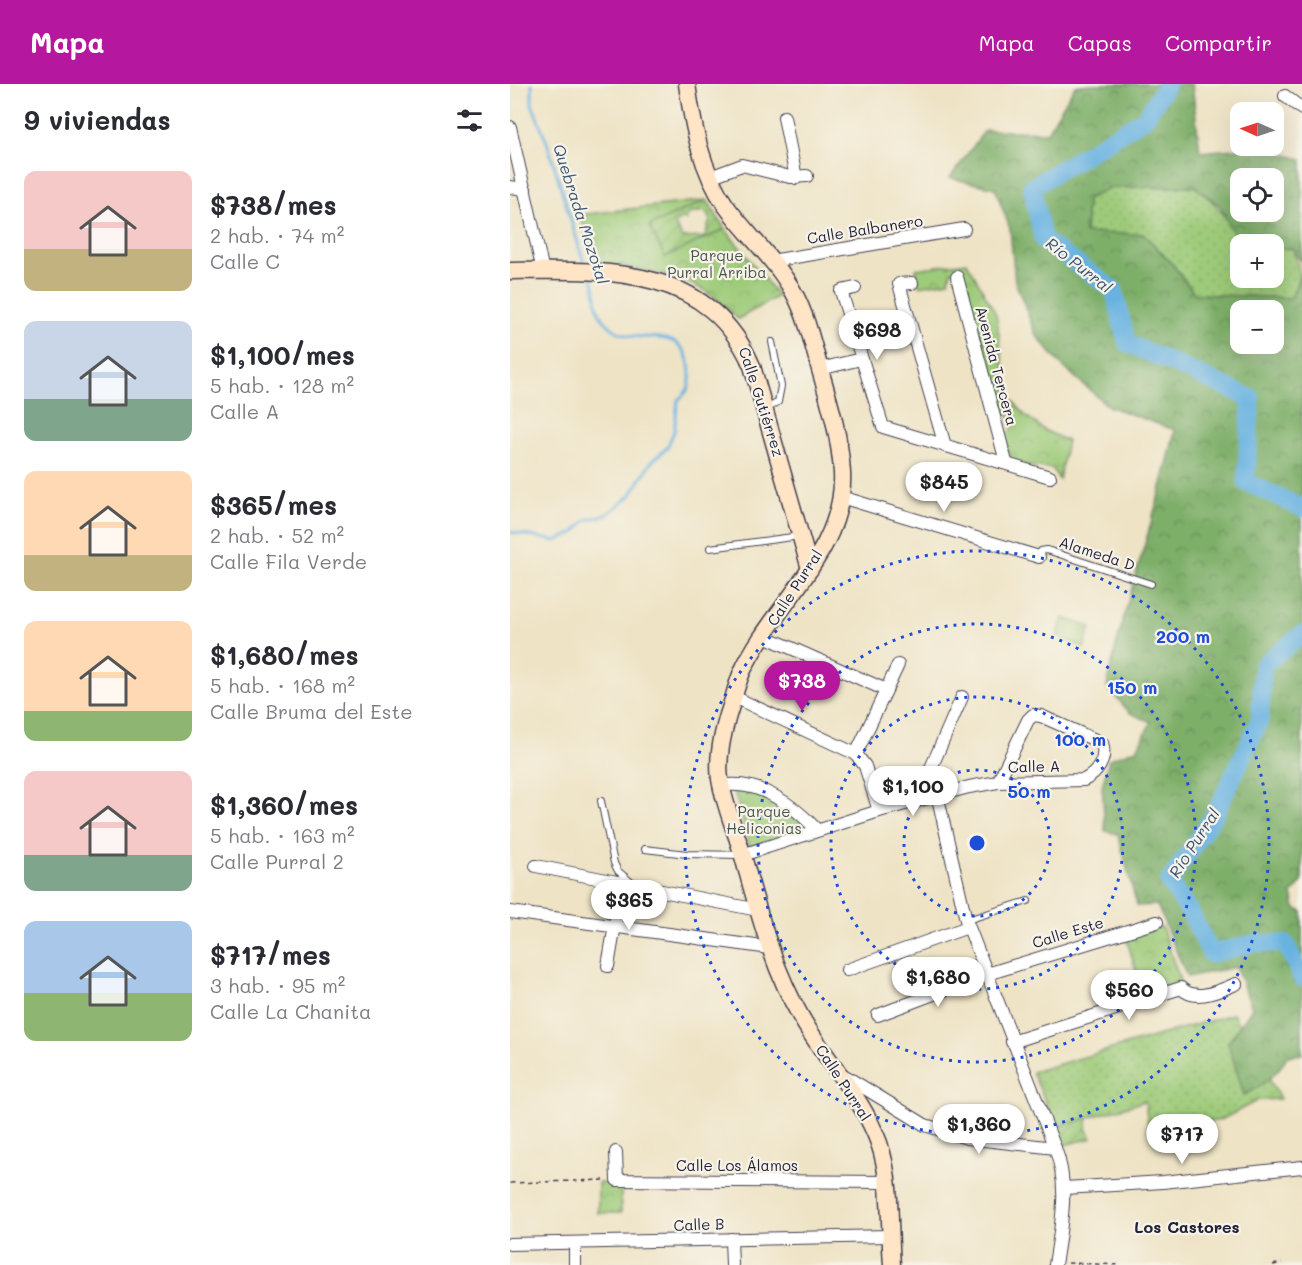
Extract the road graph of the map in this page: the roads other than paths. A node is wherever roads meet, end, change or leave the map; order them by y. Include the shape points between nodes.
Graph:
1 (687, 84) edge
2 (1285, 96) dead end
3 (1302, 109) edge
4 (784, 117) dead end
5 (510, 127) edge
6 (711, 177) junction
7 (510, 187) edge
8 (525, 189) junction
9 (964, 229) dead end
10 (771, 261) junction
11 (510, 271) edge
12 (543, 271) junction
13 (957, 277) dead end
14 (912, 283) dead end
15 (855, 288) dead end
16 (772, 342) dead end
17 (861, 359) junction
18 (820, 369) junction
19 (766, 410) junction
20 (945, 446) junction
21 (1006, 462) junction
22 (1050, 477) dead end
23 (841, 496) junction
24 (801, 536) junction
25 (711, 548) dead end
26 (1039, 557) joint
27 (810, 569) junction
28 (1151, 584) dead end
29 (764, 636) junction
30 (898, 665) dead end
31 (886, 690) junction
32 (734, 697) junction
33 (962, 697) dead end
34 (856, 754) junction
35 (998, 782) junction
36 (722, 786) junction
37 (937, 795) junction
38 (601, 801) dead end
39 (879, 811) junction
40 (817, 830) junction
41 (645, 849) dead end
42 (742, 855) junction
43 (536, 866) dead end
44 (634, 884) junction
45 (621, 890) dead end
46 (1028, 901) dead end
47 (758, 909) junction
48 (510, 912) edge
49 (1157, 922) dead end
50 (967, 924) junction
51 (615, 926) junction
52 (770, 948) junction
53 (608, 966) dead end
54 (847, 970) dead end
55 (987, 974) junction
56 (1236, 984) dead end
57 (878, 1015) dead end
58 (1012, 1042) junction
59 (839, 1072) junction
60 (1054, 1148) junction
61 (616, 1152) dead end
62 (1302, 1167) edge
63 (885, 1182) junction
64 (1065, 1188) junction
65 (890, 1236) junction
66 (731, 1239) junction
67 (575, 1243) junction
68 (510, 1244) edge
69 (1055, 1264) edge
70 (575, 1265) edge
71 (732, 1265) edge
72 (892, 1265) edge

1 - 6 street, Calle Purral via 694,128
2 - 3 street
4 - 6 street via 802,177 742,165
5 - 8 street
6 - 10 street, Calle Purral via 726,206
7 - 8 street
8 - 12 street
9 - 10 street, Calle Balbanero
10 - 18 street, Calle Purral via 795,294
11 - 12 street, Calle Gutiérrez
12 - 19 street, Calle Gutiérrez via 598,270 657,282 708,305 742,343
13 - 21 street, Avenida Tercera
14 - 20 street via 899,284
15 - 17 street via 842,291
16 - 19 lane via 781,387 778,402
17 - 18 street
17 - 20 street via 883,428
18 - 23 street, Calle Purral via 838,442
19 - 24 street, Calle Gutiérrez
20 - 21 street
21 - 22 street
23 - 26 street
23 - 27 street, Calle Purral
24 - 25 lane
24 - 27 street, Calle Gutiérrez
26 - 28 lane, Alameda D via 1041,550 1047,550
27 - 29 street, Calle Purral
29 - 31 street
29 - 32 street, Calle Purral
30 - 31 street
31 - 34 street
32 - 34 street
32 - 36 street, Calle Purral via 723,730 719,760
33 - 37 street via 933,760
34 - 39 street via 865,766
35 - 35 street, Calle A via 1033,715 1102,743 1103,760 1093,775 1084,780
35 - 37 street, Calle A
36 - 40 street via 746,785 787,803
36 - 42 street, Calle Purral
37 - 39 street, Calle A
37 - 50 street
38 - 44 lane via 614,862 618,871
39 - 40 street, Calle A
40 - 42 street, Calle A
41 - 42 lane
42 - 47 street, Calle Purral
43 - 44 street
44 - 47 street
45 - 51 street
46 - 50 lane
47 - 52 street, Calle Purral
48 - 51 street
49 - 55 street, Calle Este
50 - 54 street
50 - 55 street
51 - 52 street
51 - 53 street
52 - 59 street, Calle Purral via 808,1031
55 - 57 street, Calle Este
55 - 58 street
56 - 58 street via 1203,995 1181,988
58 - 60 street
59 - 60 street via 925,1125 967,1138
59 - 63 street, Calle Purral via 877,1139
60 - 64 street
61 - 63 street, Calle Los Álamos via 617,1180
62 - 64 street
63 - 65 street, Calle Purral
64 - 69 street
65 - 66 street, Calle B
65 - 72 street, Calle Purral
66 - 67 street, Calle B
66 - 71 street
67 - 68 street, Calle B
67 - 70 street

